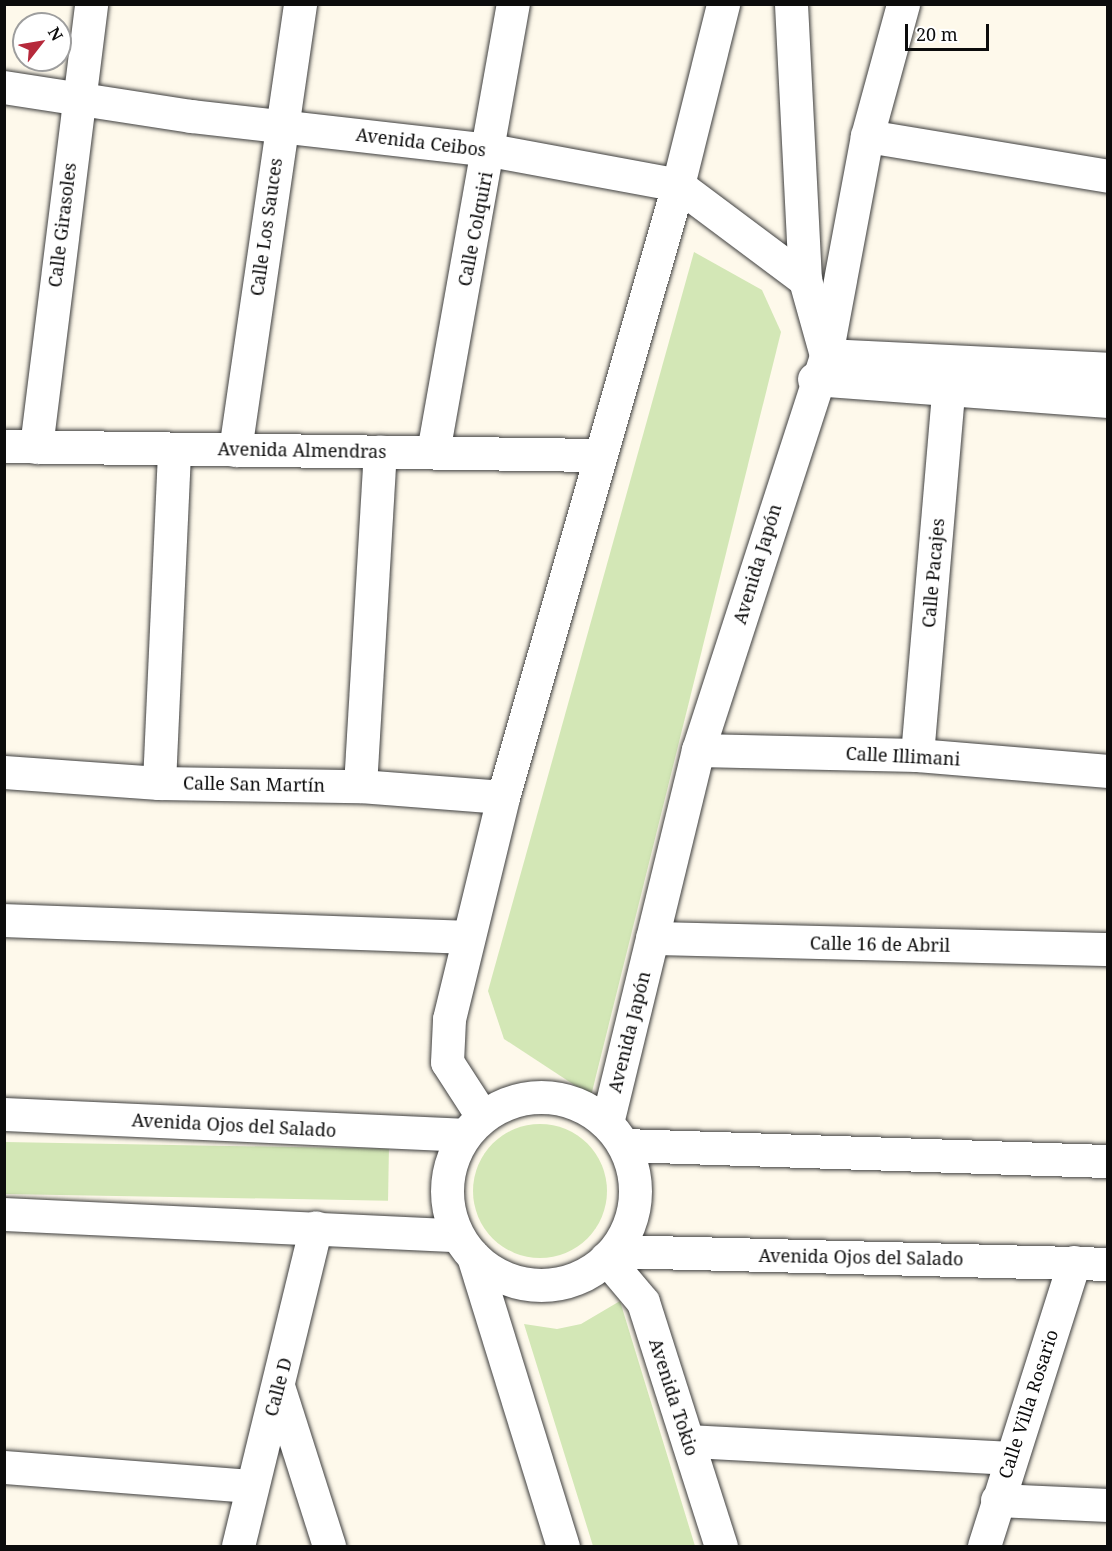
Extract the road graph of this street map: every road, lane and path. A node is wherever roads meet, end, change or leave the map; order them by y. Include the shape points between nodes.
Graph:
1 (91, 4) edge
2 (300, 4) edge
3 (513, 4) edge
4 (723, 4) edge
5 (791, 4) edge
6 (903, 4) edge
7 (4, 87) edge
8 (76, 99) junction
9 (279, 125) junction
10 (867, 136) junction
11 (490, 150) junction
12 (1107, 176) edge
13 (678, 185) junction
14 (805, 280) junction
15 (820, 367) junction
16 (1106, 385) edge
17 (948, 391) junction
18 (20, 446) edge
19 (174, 448) junction
20 (236, 450) junction
21 (380, 452) junction
22 (433, 452) junction
23 (598, 454) junction
24 (698, 750) junction
25 (917, 755) junction
26 (1107, 771) edge
27 (4, 772) edge
28 (159, 783) junction
29 (360, 786) junction
30 (503, 797) junction
31 (4, 920) edge
32 (468, 937) junction
33 (652, 938) junction
34 (1107, 949) edge
35 (4, 1114) edge
36 (473, 1125) junction
37 (615, 1134) junction
38 (1107, 1161) edge
39 (4, 1214) edge
40 (316, 1227) junction
41 (465, 1245) junction
42 (610, 1255) junction
43 (1074, 1262) junction
44 (1107, 1264) edge
45 (279, 1389) junction
46 (688, 1441) junction
47 (1010, 1458) junction
48 (4, 1467) edge
49 (250, 1486) junction
50 (997, 1500) junction
51 (1107, 1505) edge
52 (238, 1546) edge
53 (329, 1546) edge
54 (563, 1546) edge
55 (721, 1546) edge
56 (984, 1546) edge

1 - 8 street, Calle Girasoles
2 - 9 street, Calle Los Sauces
3 - 11 street, Calle Colquiri
4 - 13 street
5 - 14 street
6 - 10 street, Avenida Japón
7 - 8 street, Avenida Ceibos
8 - 9 street, Avenida Ceibos
8 - 18 street, Calle Girasoles
9 - 11 street, Avenida Ceibos
9 - 20 street, Calle Los Sauces
10 - 12 street
10 - 15 street, Avenida Japón
11 - 13 street, Avenida Ceibos
11 - 22 street, Calle Colquiri
13 - 14 street, Avenida Ceibos
13 - 23 street
14 - 15 street
15 - 16 street
15 - 17 street
15 - 24 street, Avenida Japón
16 - 17 street
17 - 25 street, Calle Pacajes
18 - 19 street, Avenida Almendras
19 - 20 street, Avenida Almendras
19 - 28 street
20 - 21 street, Avenida Almendras
21 - 22 street, Avenida Almendras
21 - 29 street
22 - 23 street, Avenida Almendras
23 - 30 street
24 - 25 street, Calle Illimani
24 - 33 street, Avenida Japón
25 - 26 street, Calle Illimani
27 - 28 street, Calle San Martín
28 - 29 street, Calle San Martín
29 - 30 street, Calle San Martín
30 - 32 street
31 - 32 street
32 - 36 street via 449,1019 447,1062
33 - 34 street, Calle 16 de Abril
33 - 37 street, Avenida Japón
35 - 36 street, Avenida Ojos del Salado
36 - 37 street via 506,1102 542,1096 585,1107
36 - 41 street via 446,1184
37 - 38 street
37 - 42 street via 636,1188 630,1221
39 - 40 street
40 - 41 street
40 - 45 street, Calle D
41 - 42 street via 518,1283 545,1286 571,1281
41 - 54 street
42 - 43 street, Avenida Ojos del Salado
42 - 46 street, Avenida Tokio via 643,1302
43 - 44 street, Avenida Ojos del Salado
43 - 47 street, Calle Villa Rosario
45 - 49 street, Calle D
45 - 53 street
46 - 47 street
46 - 55 street, Avenida Tokio
47 - 50 street, Calle Villa Rosario
48 - 49 street
49 - 52 street, Calle D
50 - 51 street
50 - 56 street, Calle Villa Rosario

